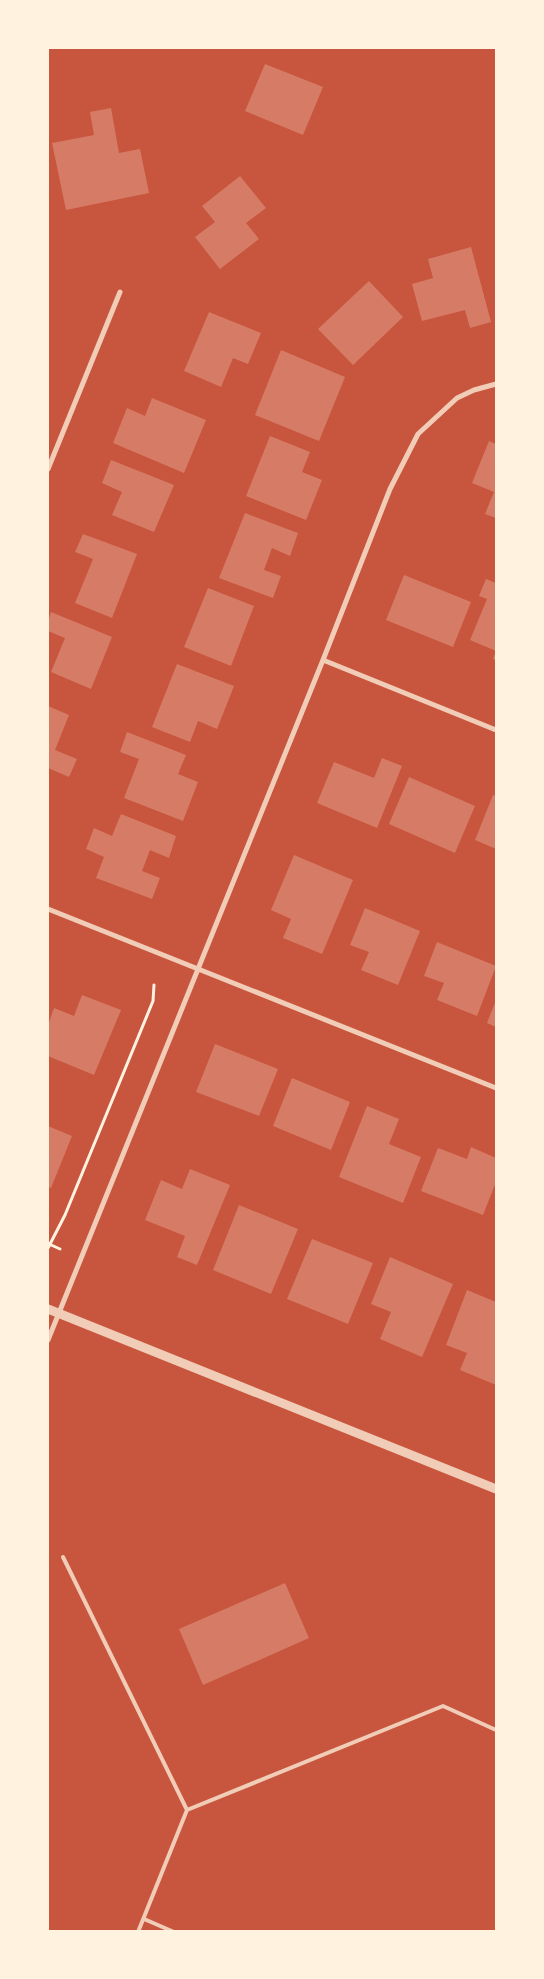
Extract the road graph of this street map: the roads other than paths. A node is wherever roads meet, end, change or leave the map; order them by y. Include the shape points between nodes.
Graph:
1 (120, 292) dead end
2 (496, 384) edge
3 (48, 469) edge
4 (323, 660) junction
5 (496, 730) edge
6 (48, 909) edge
7 (198, 968) junction
8 (496, 1088) edge
9 (48, 1308) edge
10 (58, 1313) junction
11 (48, 1340) edge
12 (496, 1489) edge
13 (63, 1557) dead end
14 (496, 1730) edge
15 (188, 1810) junction
16 (144, 1919) junction
17 (138, 1932) edge
18 (174, 1932) edge

1 - 3 street
2 - 4 street via 457,398 418,434 390,489
4 - 5 street
4 - 7 street
6 - 7 street
7 - 8 street
7 - 10 street
9 - 10 street
10 - 11 street
10 - 12 street
13 - 15 lane
14 - 15 lane via 443,1706
15 - 16 lane
16 - 17 lane
16 - 18 lane

